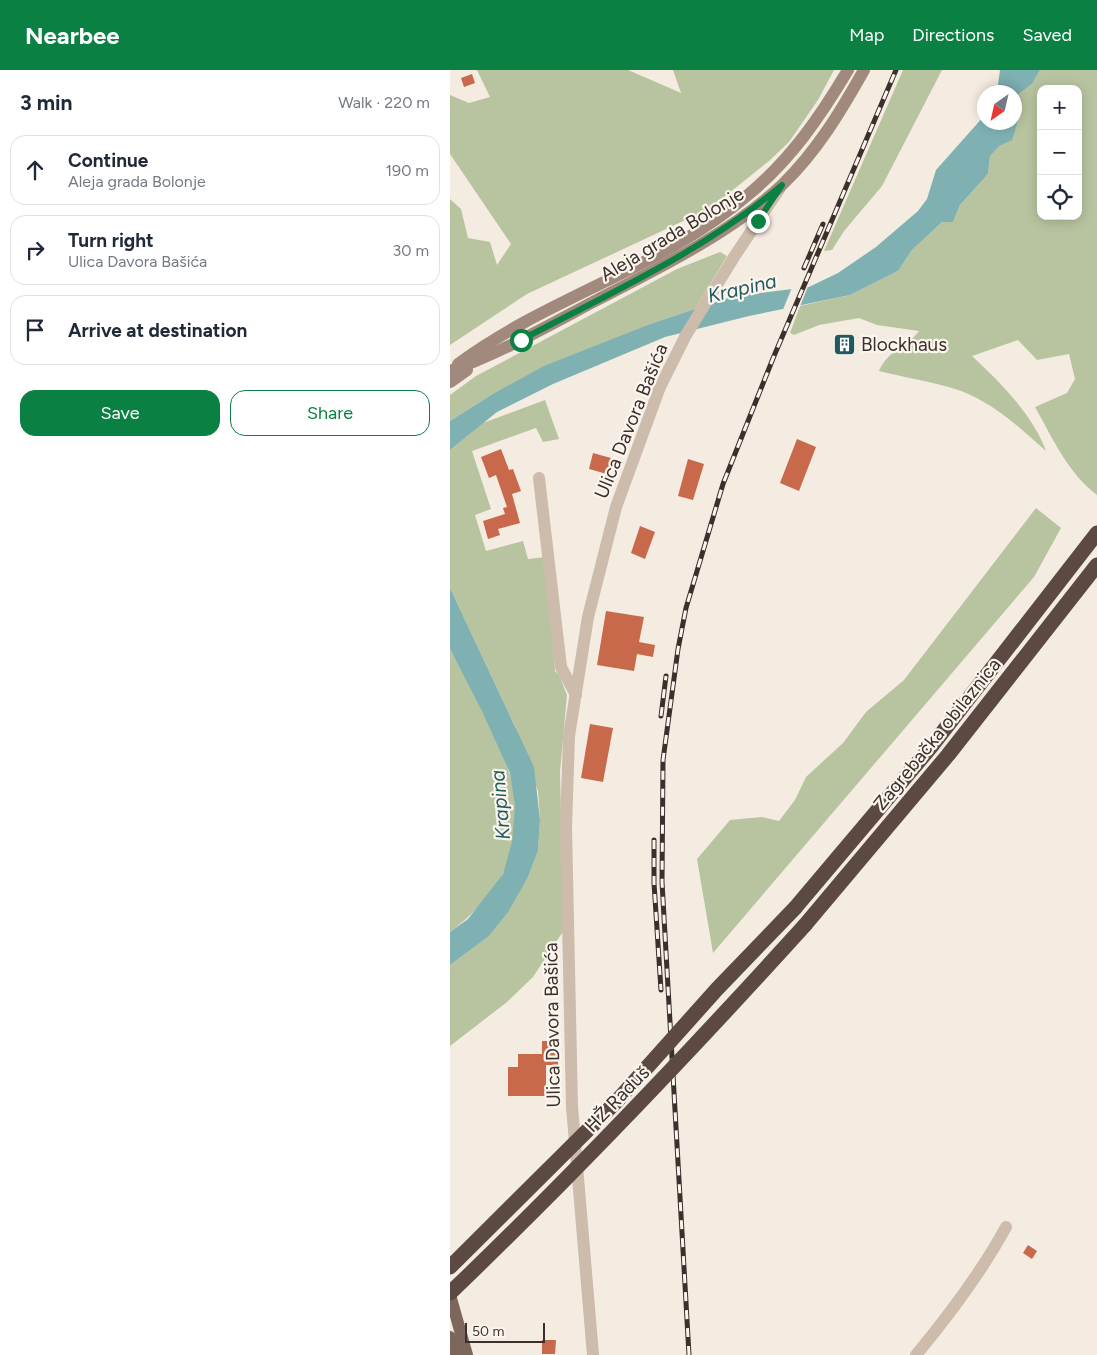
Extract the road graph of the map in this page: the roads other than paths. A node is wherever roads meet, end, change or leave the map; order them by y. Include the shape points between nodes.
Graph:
1 (848, 70) edge
2 (864, 70) edge
3 (782, 185) junction
4 (480, 354) junction
5 (450, 360) edge
6 (450, 371) edge
7 (450, 382) edge
8 (540, 478) dead end
9 (1097, 533) edge
10 (1097, 565) edge
11 (576, 695) junction
12 (795, 908) joint
13 (805, 925) joint
14 (1006, 1227) dead end
15 (450, 1267) edge
16 (450, 1294) edge
17 (450, 1337) edge
18 (455, 1355) edge
19 (467, 1355) edge
20 (593, 1355) edge
21 (916, 1355) edge

1 - 4 main road, Aleja grada Bolonje via 810,130 772,174 748,195 676,245
2 - 3 main road, Aleja grada Bolonje via 822,140
3 - 4 main road, Aleja grada Bolonje via 752,210 684,253
3 - 11 street, Ulica Davora Bašića via 731,261 660,387 616,507 588,617
4 - 5 main road
4 - 6 main road, Aleja grada Bolonje
4 - 7 main road
8 - 11 street via 561,667
9 - 12 highway, Zagrebačka obilaznica via 931,747
10 - 13 highway, Zagrebačka obilaznica via 948,756
11 - 20 street, Ulica Davora Bašića via 569,736 566,828 572,1107
12 - 15 highway, HŽ Raduš, bridge via 616,1102
13 - 16 highway, HŽ Raduš, bridge via 646,1098
14 - 21 street via 991,1256 956,1306
16 - 19 main road
17 - 18 main road

